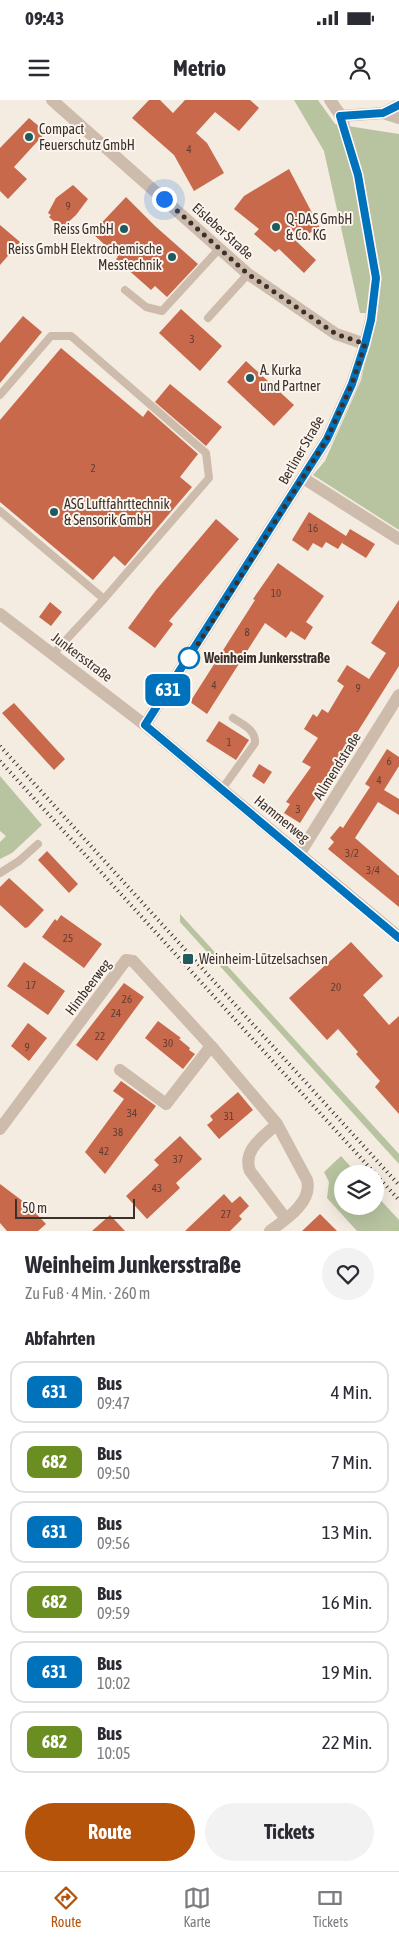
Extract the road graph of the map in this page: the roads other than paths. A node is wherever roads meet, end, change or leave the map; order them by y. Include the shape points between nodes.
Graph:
1 (52, 100) edge
2 (330, 100) edge
3 (399, 105) edge
4 (383, 113) junction
5 (340, 116) junction
6 (399, 118) edge
7 (219, 249) junction
8 (248, 274) junction
9 (125, 290) dead end
10 (208, 318) dead end
11 (365, 344) junction
12 (0, 395) edge
13 (303, 478) junction
14 (0, 511) edge
15 (399, 539) edge
16 (104, 599) junction
17 (0, 614) edge
18 (53, 654) junction
19 (399, 695) edge
20 (233, 718) dead end
21 (145, 725) junction
22 (222, 789) junction
23 (38, 844) dead end
24 (300, 853) junction
25 (0, 873) edge
26 (399, 938) edge
27 (211, 1046) junction
28 (120, 1070) dead end
29 (276, 1124) junction
30 (0, 1129) edge
31 (286, 1219) junction
32 (270, 1231) edge

1 - 7 street, Eisleber Straße
2 - 5 street, Berliner Straße
3 - 4 street
4 - 5 street
4 - 6 street
5 - 11 street, Berliner Straße via 358,175 376,278
7 - 8 street, Eisleber Straße
7 - 9 lane via 162,311 146,307
8 - 10 lane
8 - 11 street, Eisleber Straße via 336,334
11 - 13 street, Berliner Straße via 352,384
12 - 16 lane via 50,336 71,336 206,453 209,478
13 - 15 street
13 - 21 street, Berliner Straße
14 - 16 lane
16 - 18 lane
17 - 18 street, Junkersstraße
18 - 21 street, Junkersstraße
19 - 24 street, Allmendstraße
20 - 22 lane via 252,732 255,742
21 - 22 street, Hammerweg
22 - 24 street, Hammerweg
23 - 25 lane
24 - 26 street, Hammerweg
27 - 28 street via 166,1104
27 - 29 street, Himbeerweg
27 - 30 street, Himbeerweg via 133,961 126,960
29 - 31 street, Himbeerweg via 308,1185 301,1204
29 - 31 street via 252,1148 247,1164
31 - 32 street, Himbeerweg

